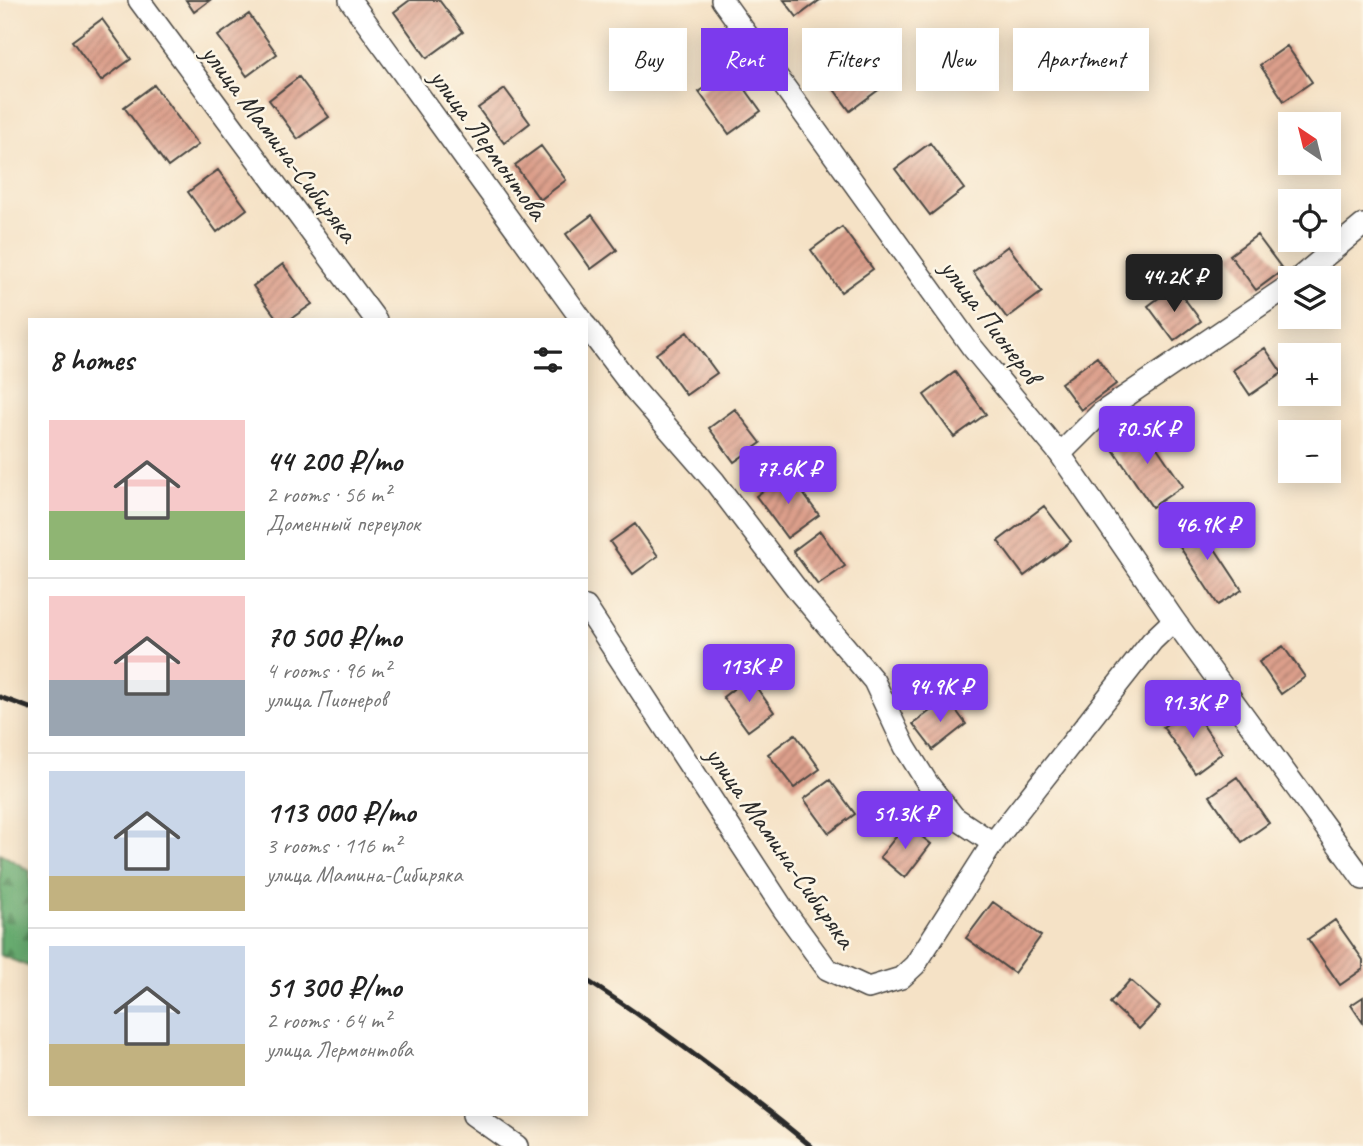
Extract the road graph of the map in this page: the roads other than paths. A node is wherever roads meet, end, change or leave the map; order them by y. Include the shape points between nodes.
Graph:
1 (139, 0) edge
2 (351, 0) edge
3 (722, 0) edge
4 (1363, 225) edge
5 (1313, 266) edge
6 (1278, 293) edge
7 (375, 318) edge
8 (581, 318) edge
9 (588, 329) edge
10 (1060, 454) junction
11 (588, 610) edge
12 (1174, 620) junction
13 (993, 844) junction
14 (1363, 879) edge
15 (474, 1116) edge
16 (517, 1146) edge

1 - 7 street, улица Мамина-Сибиряка
2 - 8 street, улица Лермонтова
3 - 10 street, улица Пионеров via 972,347
4 - 5 street
6 - 10 street via 1101,413
9 - 13 street via 874,681 928,784 954,817
10 - 12 street, улица Пионеров
11 - 13 street, улица Мамина-Сибиряка via 827,969 868,988 901,978 915,965
12 - 13 street via 1152,641
12 - 14 street, улица Пионеров
15 - 16 street

